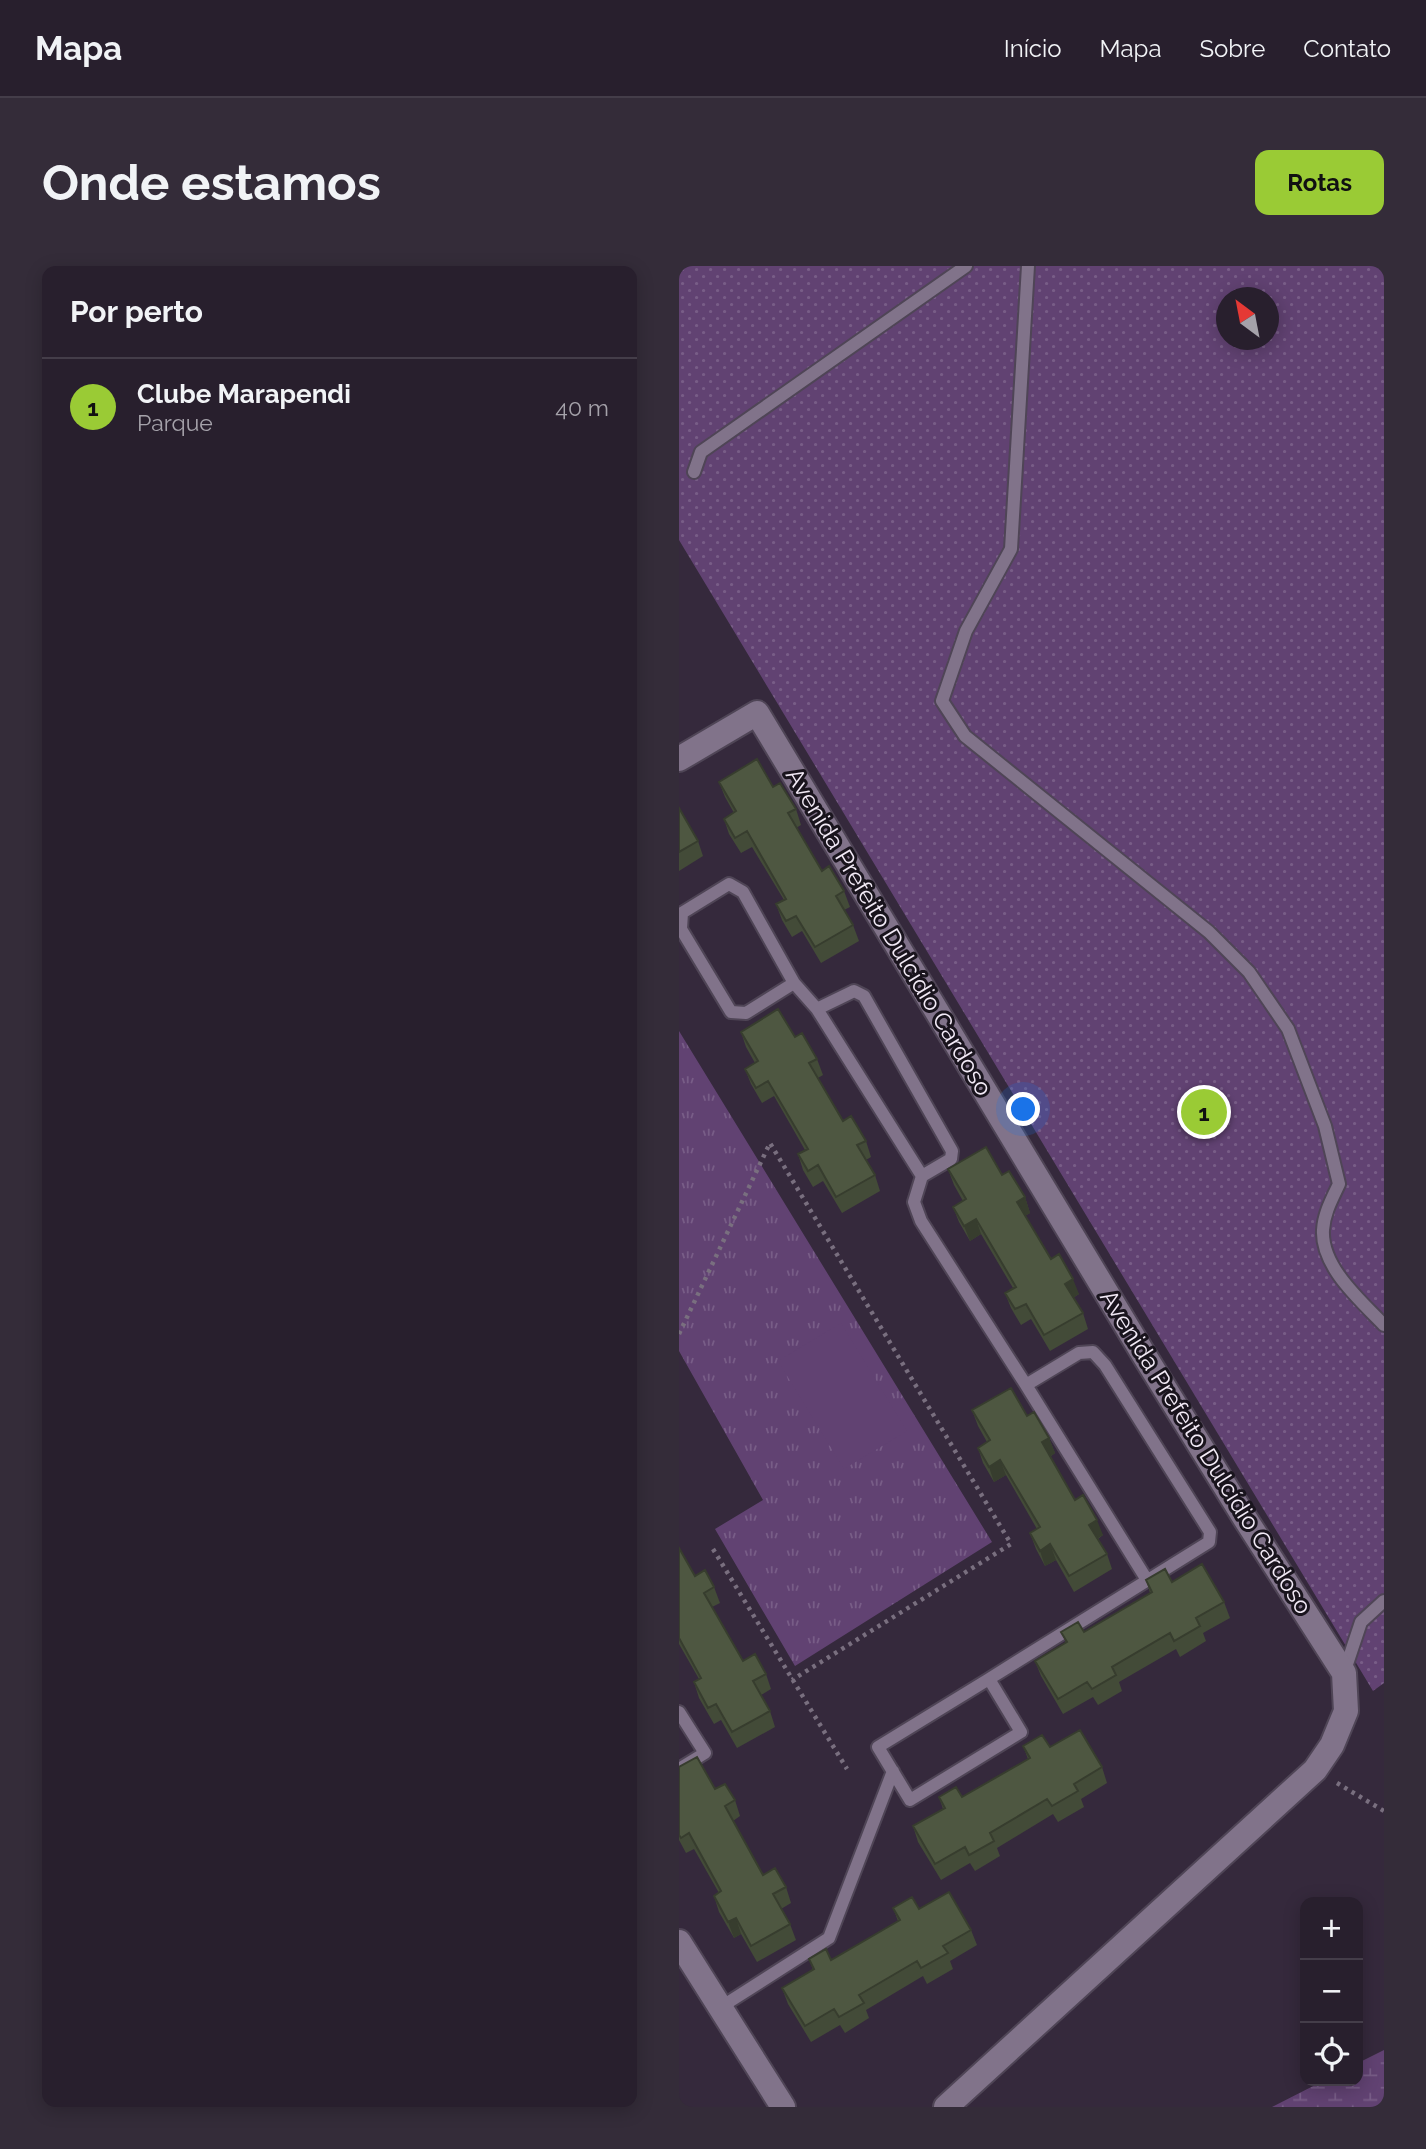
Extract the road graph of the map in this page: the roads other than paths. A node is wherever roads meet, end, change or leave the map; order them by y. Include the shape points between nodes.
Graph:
1 (966, 266) edge
2 (1028, 266) edge
3 (694, 472) dead end
4 (679, 760) edge
5 (794, 983) junction
6 (817, 1009) junction
7 (922, 1176) junction
8 (1384, 1325) edge
9 (1026, 1385) junction
10 (1147, 1580) junction
11 (1384, 1601) edge
12 (1344, 1673) junction
13 (989, 1679) junction
14 (679, 1712) edge
15 (679, 1769) edge
16 (893, 1771) junction
17 (679, 1942) edge
18 (721, 2007) junction
19 (783, 2107) edge
20 (946, 2107) edge

1 - 3 lane via 701,452
2 - 8 lane via 1011,549 965,631 942,701 965,736 1209,932 1249,972 1288,1029 1325,1126 1339,1184 1326,1210 1322,1232 1328,1256 1344,1284
4 - 12 street, Avenida Prefeito Dulcídio Cardoso via 757,713 1144,1355
5 - 5 lane via 743,891 729,884 682,913 681,929 731,1012 746,1013
5 - 6 lane
6 - 7 lane
6 - 7 lane via 855,991 864,996 952,1151 951,1160
7 - 9 lane via 914,1202 921,1221
9 - 10 lane
9 - 10 lane via 1079,1353 1093,1352 1210,1532 1209,1542 1201,1549
10 - 13 lane
11 - 12 lane via 1361,1622
12 - 20 street, Avenida Prefeito Dulcídio Cardoso via 1346,1711 1315,1770
13 - 16 lane via 878,1747
13 - 16 lane via 1021,1732 910,1800
14 - 15 lane via 705,1753
16 - 18 lane via 829,1938
17 - 18 street
18 - 19 street

